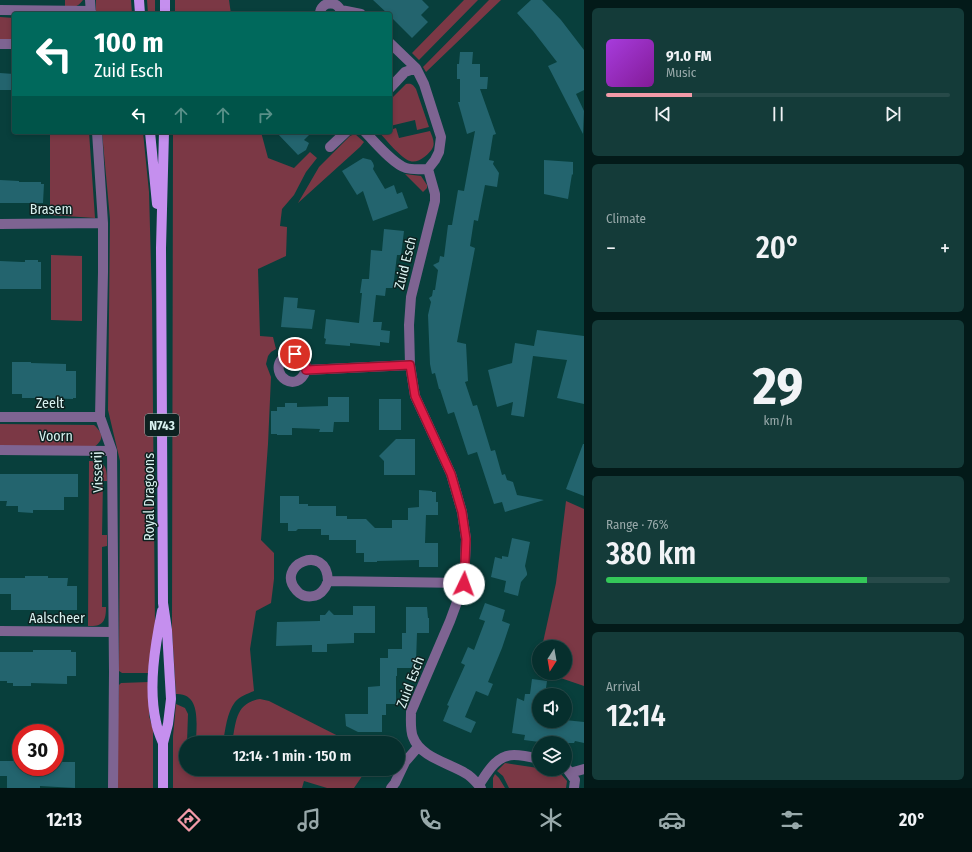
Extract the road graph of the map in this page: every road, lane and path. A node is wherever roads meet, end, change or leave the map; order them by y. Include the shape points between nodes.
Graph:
1 (90, 0) edge
2 (139, 0) edge
3 (165, 0) edge
4 (0, 10) edge
5 (91, 12) edge
6 (140, 12) edge
7 (165, 12) edge
8 (320, 12) edge
9 (341, 12) edge
10 (0, 44) edge
11 (12, 44) edge
12 (392, 45) edge
13 (416, 68) junction
14 (392, 86) edge
15 (96, 134) edge
16 (150, 134) edge
17 (164, 134) edge
18 (344, 134) edge
19 (367, 134) edge
20 (330, 147) dead end
21 (428, 169) junction
22 (103, 223) junction
23 (0, 224) edge
24 (161, 248) junction
25 (410, 365) junction
26 (306, 370) dead end
27 (0, 417) edge
28 (100, 417) junction
29 (0, 450) edge
30 (112, 451) junction
31 (328, 581) dead end
32 (464, 584) junction
33 (163, 603) junction
34 (0, 631) edge
35 (113, 632) junction
36 (163, 743) junction
37 (418, 747) junction
38 (532, 757) edge
39 (584, 768) edge
40 (572, 770) edge
41 (572, 776) edge
42 (480, 786) edge
43 (113, 788) edge
44 (163, 788) edge
45 (391, 788) edge
46 (574, 788) edge

1 - 5 street
2 - 6 main road
3 - 7 main road
4 - 5 street
8 - 9 street via 322,6 328,2 339,6
10 - 11 street
12 - 13 street
13 - 14 street via 405,72
13 - 21 street via 424,84 441,137 439,152
15 - 22 street, Visserij
16 - 24 main road, Royal Dragoons / N743
17 - 24 main road, Royal Dragoons / N743
18 - 20 street
19 - 21 street via 394,161 405,168
21 - 25 street, Zuid Esch via 435,201 411,297
22 - 23 street, Brasem
22 - 28 street, Visserij
24 - 33 main road, Royal Dragoons / N743
25 - 26 street
25 - 32 street, Zuid Esch via 415,396 451,474 462,512 466,539
27 - 28 street, Zeelt
28 - 30 street, Visserij
29 - 30 street, Voorn
30 - 35 street, Visserij
31 - 32 street
32 - 37 street, Zuid Esch via 411,712 412,736
33 - 36 main road, Royal Dragoons / N743 via 171,699
33 - 36 main road, Royal Dragoons / N743 via 153,672 153,703
34 - 35 street, Aalscheer
35 - 43 street, Visserij
36 - 44 main road, Royal Dragoons / N743
37 - 42 street via 466,774
37 - 45 street via 405,762
38 - 42 street via 513,754 505,756 493,765
39 - 40 street
41 - 46 street via 575,780

